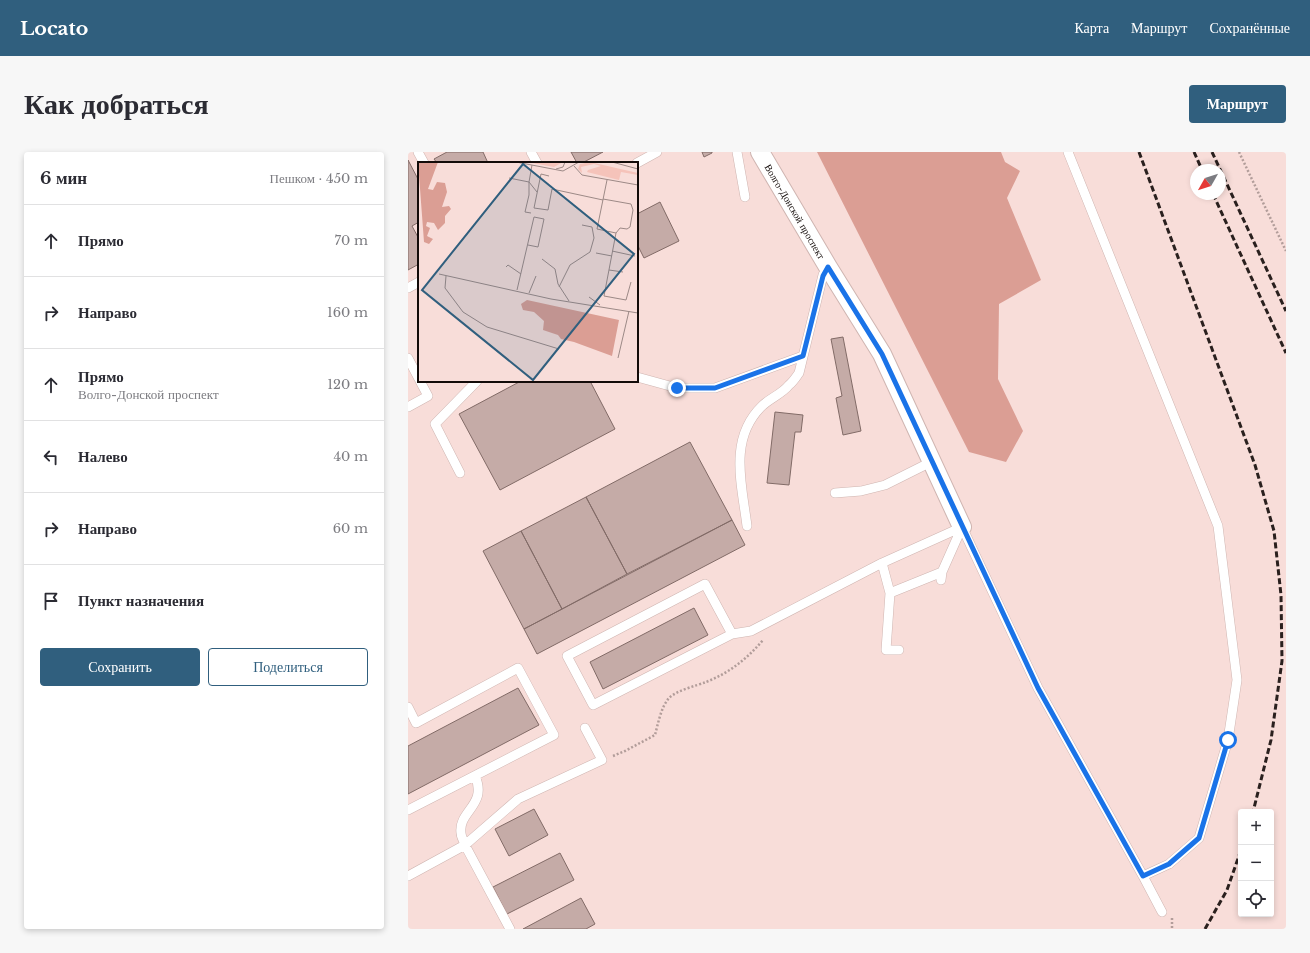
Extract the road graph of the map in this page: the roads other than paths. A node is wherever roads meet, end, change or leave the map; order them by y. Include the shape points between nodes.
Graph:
1 (418, 152) edge
2 (531, 152) edge
3 (657, 152) edge
4 (737, 152) edge
5 (760, 152) edge
6 (1068, 152) edge
7 (423, 162) edge
8 (536, 162) edge
9 (638, 162) edge
10 (745, 197) dead end
11 (828, 267) junction
12 (418, 283) edge
13 (408, 288) edge
14 (803, 356) junction
15 (408, 358) edge
16 (418, 376) edge
17 (638, 377) edge
18 (421, 382) edge
19 (476, 382) edge
20 (408, 407) edge
21 (933, 461) junction
22 (460, 473) dead end
23 (835, 494) dead end
24 (747, 526) dead end
25 (962, 527) junction
26 (882, 563) junction
27 (890, 593) junction
28 (732, 634) junction
29 (899, 650) dead end
30 (408, 707) edge
31 (585, 728) dead end
32 (474, 776) junction
33 (408, 810) edge
34 (465, 845) junction
35 (408, 876) edge
36 (1143, 876) junction
37 (1162, 912) dead end
38 (510, 929) edge

1 - 7 lane
2 - 8 lane
3 - 9 lane
4 - 10 lane
5 - 11 street, Волго-Донской проспект
6 - 36 lane via 1218,526 1237,680 1228,740 1199,838 1169,864
11 - 14 lane via 823,276
11 - 21 street, Волго-Донской проспект via 882,354
12 - 13 lane
14 - 17 lane via 715,388 677,388
14 - 24 lane via 799,373 789,386 762,406 742,437 739,459
15 - 16 lane
18 - 20 lane via 428,396
19 - 22 lane via 435,424
21 - 23 lane via 885,485
21 - 25 street, Волго-Донской проспект
25 - 26 lane
25 - 27 lane via 941,576
25 - 36 lane via 1038,688
26 - 27 lane
26 - 28 lane via 751,631
27 - 29 lane via 886,650
28 - 28 lane via 705,584 567,656 593,705
30 - 32 lane via 416,723 518,668 554,735
31 - 34 lane via 602,760 518,799
32 - 33 lane
32 - 34 lane via 478,792 476,801 462,823 461,833
34 - 35 lane
34 - 38 lane
36 - 37 lane

